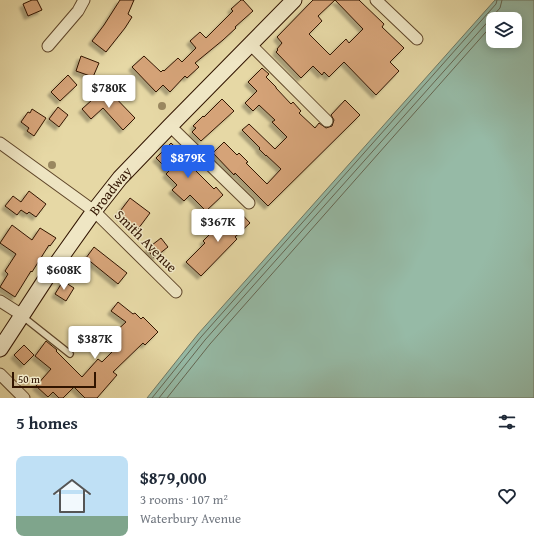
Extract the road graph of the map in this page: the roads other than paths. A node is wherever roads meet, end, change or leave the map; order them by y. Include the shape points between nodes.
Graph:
1 (84, 0) edge
2 (376, 0) edge
3 (288, 2) edge
4 (417, 40) dead end
5 (251, 45) junction
6 (48, 46) dead end
7 (327, 121) dead end
8 (170, 126) junction
9 (0, 142) edge
10 (249, 203) dead end
11 (94, 210) junction
12 (176, 292) dead end
13 (0, 301) edge
14 (22, 315) junction
15 (0, 349) edge
16 (70, 354) dead end
17 (0, 374) edge
18 (24, 398) edge

1 - 6 street via 78,11
2 - 4 street
3 - 5 street, Broadway
5 - 7 street
5 - 8 street, Broadway
8 - 10 street
8 - 11 street, Broadway
9 - 11 street, Smith Avenue
11 - 12 street, Smith Avenue
11 - 14 street, Broadway
13 - 14 street
14 - 15 street, Broadway
14 - 16 lane
17 - 18 street

